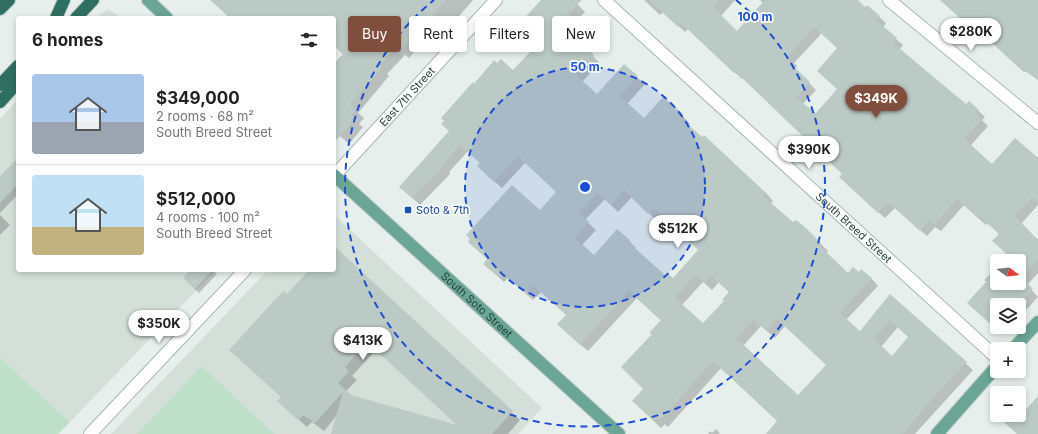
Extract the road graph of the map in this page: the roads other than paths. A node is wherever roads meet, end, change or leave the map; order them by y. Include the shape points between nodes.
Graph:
1 (9, 0) edge
2 (64, 0) edge
3 (93, 0) edge
4 (148, 0) edge
5 (496, 0) edge
6 (604, 0) edge
7 (889, 0) edge
8 (0, 9) edge
9 (57, 16) edge
10 (78, 16) edge
11 (165, 16) edge
12 (16, 68) edge
13 (16, 84) edge
14 (0, 85) edge
15 (0, 102) edge
16 (1038, 123) edge
17 (336, 174) edge
18 (336, 178) edge
19 (243, 272) edge
20 (1038, 322) edge
21 (1019, 342) edge
22 (990, 352) edge
23 (990, 374) edge
24 (90, 434) edge
25 (619, 434) edge
26 (937, 434) edge

1 - 8 highway
2 - 9 highway
3 - 10 highway
4 - 11 main road
5 - 17 street, East 7th Street
6 - 22 street, South Breed Street
7 - 16 street
12 - 14 highway
13 - 15 highway
18 - 25 main road, South Soto Street
19 - 24 street
20 - 21 main road
23 - 26 main road

